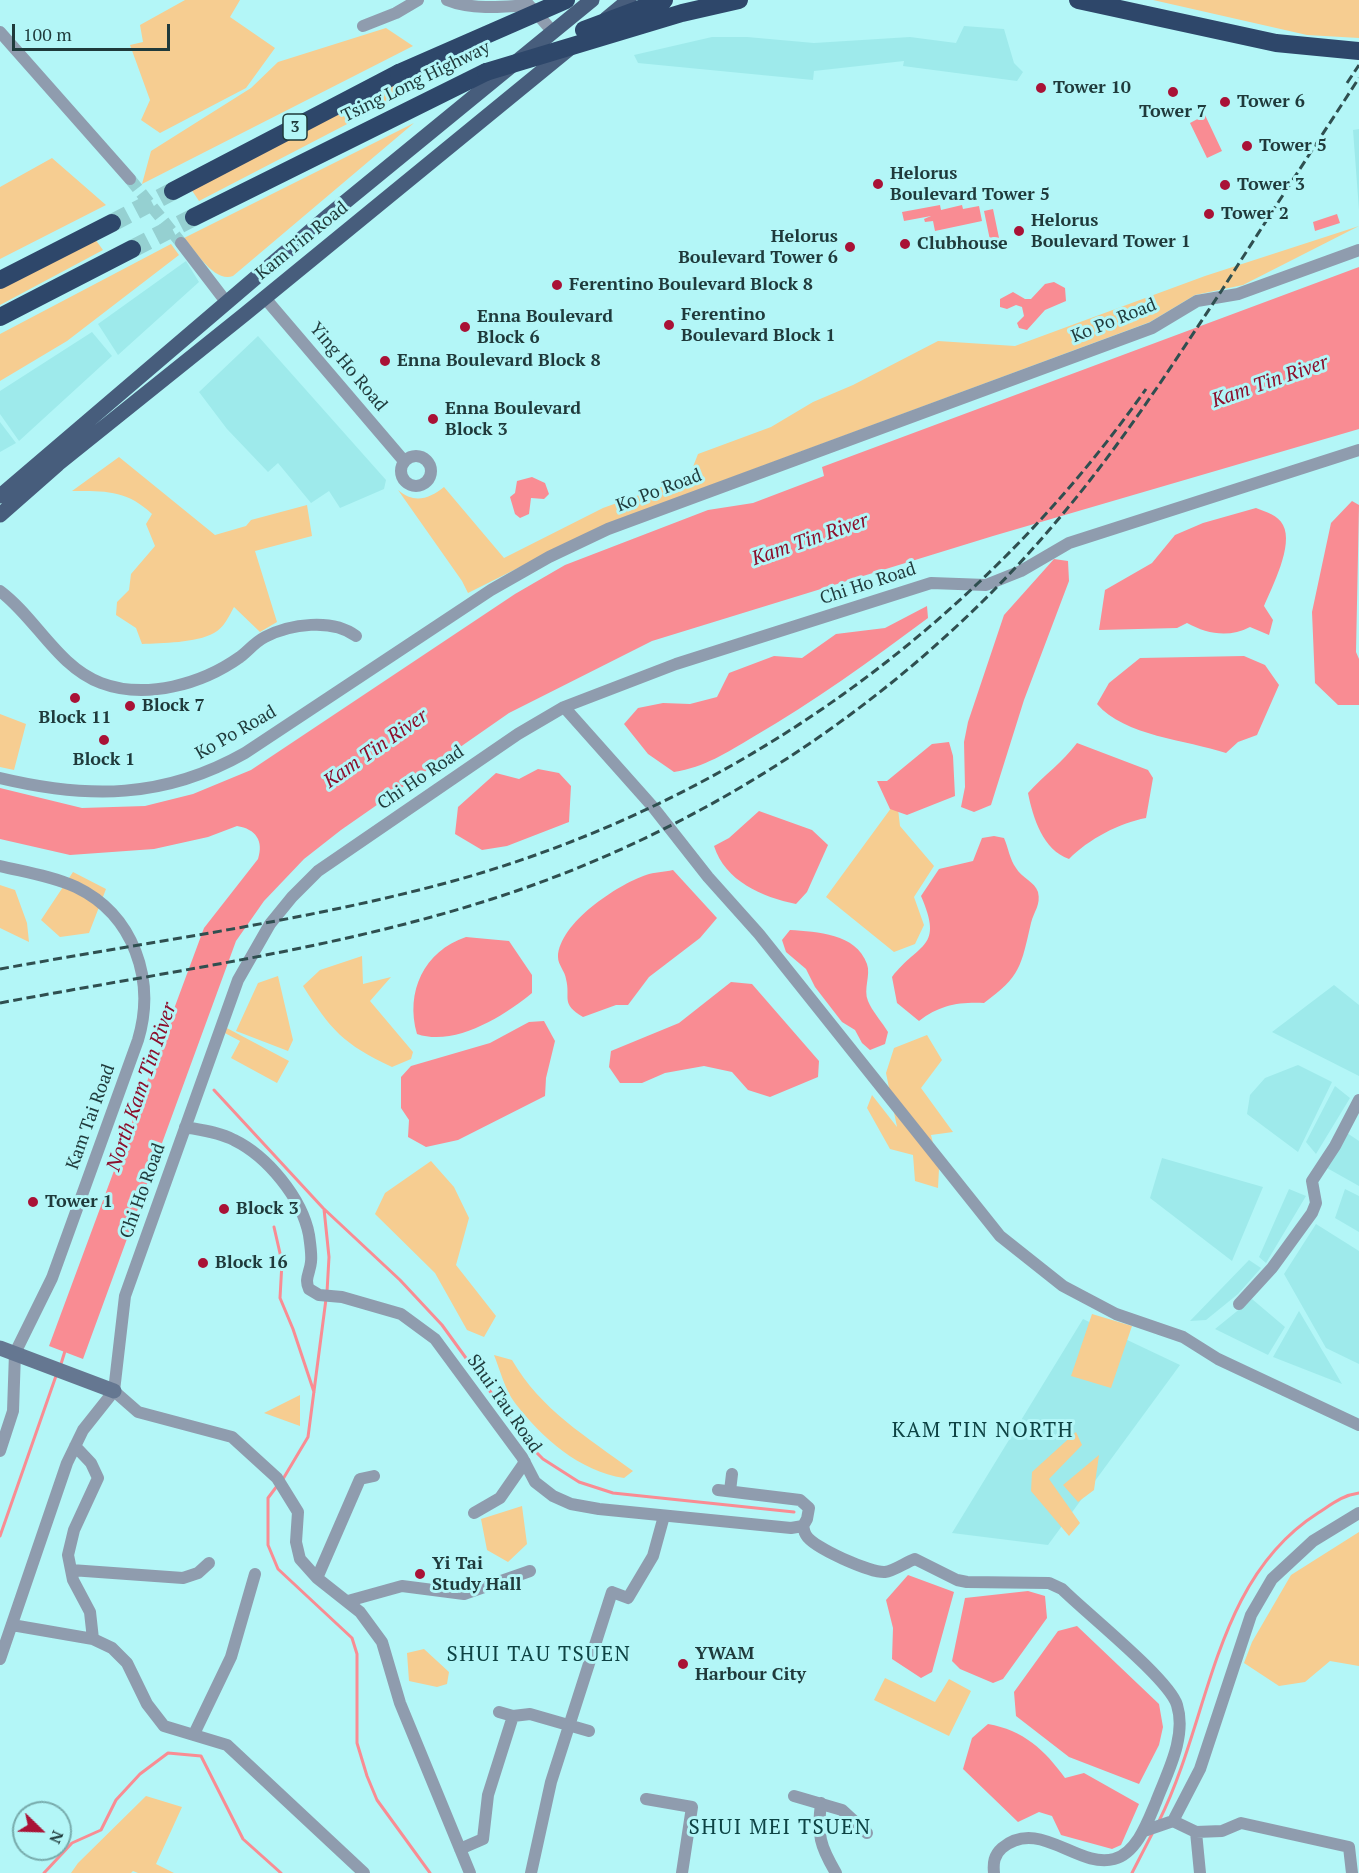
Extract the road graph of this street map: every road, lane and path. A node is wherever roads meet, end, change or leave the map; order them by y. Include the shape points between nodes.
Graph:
1 (418, 0) edge
2 (447, 0) edge
3 (566, 0) edge
4 (592, 0) edge
5 (630, 0) edge
6 (664, 0) edge
7 (739, 0) edge
8 (1078, 0) edge
9 (528, 2) edge
10 (363, 26) dead end
11 (0, 32) edge
12 (553, 32) junction
13 (1359, 51) edge
14 (486, 72) junction
15 (130, 179) tunnel mouth
16 (173, 191) tunnel mouth
17 (194, 217) tunnel mouth
18 (112, 223) tunnel mouth
19 (181, 243) tunnel mouth
20 (132, 249) tunnel mouth
21 (1359, 250) edge
22 (0, 280) edge
23 (264, 297) junction
24 (227, 303) junction
25 (0, 317) edge
26 (1359, 450) edge
27 (404, 461) dead end
28 (0, 496) edge
29 (0, 515) edge
30 (0, 591) edge
31 (356, 636) dead end
32 (564, 707) junction
33 (0, 778) edge
34 (0, 866) edge
35 (1359, 1100) edge
36 (185, 1127) junction
37 (1239, 1304) dead end
38 (0, 1348) edge
39 (15, 1353) junction
40 (114, 1392) junction
41 (1359, 1425) edge
42 (75, 1446) junction
43 (0, 1451) edge
44 (525, 1462) junction
45 (732, 1474) dead end
46 (374, 1476) dead end
47 (474, 1513) dead end
48 (1359, 1514) edge
49 (664, 1516) junction
50 (803, 1526) junction
51 (209, 1563) dead end
52 (71, 1570) junction
53 (530, 1572) dead end
54 (255, 1574) dead end
55 (317, 1578) junction
56 (348, 1601) junction
57 (12, 1625) junction
58 (93, 1639) junction
59 (0, 1659) edge
60 (499, 1712) dead end
61 (513, 1716) junction
62 (570, 1727) junction
63 (589, 1731) dead end
64 (194, 1734) junction
65 (794, 1796) dead end
66 (646, 1799) dead end
67 (821, 1803) junction
68 (1168, 1822) junction
69 (1144, 1831) junction
70 (1196, 1832) junction
71 (867, 1833) dead end
72 (460, 1849) junction
73 (364, 1873) edge
74 (470, 1873) edge
75 (531, 1873) edge
76 (682, 1873) edge
77 (836, 1873) edge
78 (994, 1873) edge
79 (1200, 1873) edge
80 (1352, 1873) edge

1 - 10 street via 396,14
2 - 9 street via 501,7
3 - 16 highway, Tsing Long Highway / 3, bridge via 399,73
4 - 12 main road, Kam Tin Road
5 - 23 main road, Kam Tin Road
6 - 14 highway, Tsing Long Highway / 3, bridge
7 - 14 highway, bridge via 609,33
8 - 13 highway via 1266,41
9 - 12 street
11 - 15 street
12 - 24 main road, Kam Tin Road
14 - 17 highway, Tsing Long Highway / 3
18 - 22 highway
19 - 24 street
20 - 25 highway
21 - 33 street, Ko Po Road via 1238,294 1197,301 1152,328 608,530 490,590 256,746 202,773 157,787 107,793 59,790
23 - 24 main road via 249,295
23 - 27 street, Ying Ho Road
23 - 29 main road, Kam Tin Road
24 - 28 main road, Kam Tin Road
26 - 32 street, Chi Ho Road via 1069,543 1021,571 986,585 931,583 676,664
30 - 31 street via 23,610 74,667 90,679 119,688 160,689 191,682 239,658 264,638 297,628 329,624
32 - 36 street, Chi Ho Road via 348,848 291,897 246,964
32 - 41 street via 759,934 1000,1236 1062,1286 1116,1314 1183,1337 1218,1359
34 - 39 street, Kam Tai Road via 68,883 104,905 131,941 141,964 145,991 142,1024 50,1284
35 - 37 street via 1312,1181 1316,1203 1312,1212 1272,1268
36 - 40 street, Chi Ho Road via 125,1296
36 - 44 street, Shui Tau Road via 236,1140 260,1160 298,1205 308,1234 311,1263 307,1284 319,1295 342,1297 401,1314 435,1339
38 - 39 street
39 - 40 street
39 - 43 street, Kam Tai Road via 13,1411
40 - 42 street
40 - 55 street via 138,1412 232,1437 277,1478 298,1512 298,1554
42 - 52 street via 91,1463 98,1478 74,1530 68,1555
42 - 57 street
44 - 47 street via 500,1498
44 - 49 street, Shui Tau Road via 535,1482 571,1504
45 - 50 street via 724,1491 801,1500 808,1508
46 - 55 street via 360,1479
48 - 68 street via 1312,1541 1272,1579 1251,1615 1200,1769
49 - 50 street, Shui Tau Road
49 - 62 street via 653,1556 628,1598 612,1592
50 - 69 street via 813,1542 845,1560 878,1571 887,1572 915,1559 957,1580 1049,1584 1062,1589 1164,1683 1177,1705 1179,1726 1173,1758
51 - 52 street via 198,1573 183,1578
52 - 58 street via 90,1612
53 - 56 street via 464,1594 402,1586
54 - 64 street via 231,1657
55 - 56 street
56 - 72 street via 382,1642 400,1703
57 - 58 street
57 - 59 street
58 - 64 street via 112,1648 127,1663 155,1718 164,1726
60 - 61 street
61 - 62 street via 530,1714
61 - 72 street via 488,1795 483,1839
62 - 63 street
62 - 75 street via 551,1782
64 - 73 street via 227,1745
65 - 67 street
66 - 76 street via 692,1807
67 - 71 street via 842,1810
67 - 77 street via 817,1828
68 - 69 street
68 - 70 street
69 - 78 street via 1121,1857 1102,1861 1042,1840 1018,1840 999,1850
70 - 79 street
70 - 80 street via 1221,1831 1240,1823 1349,1847
72 - 74 street

